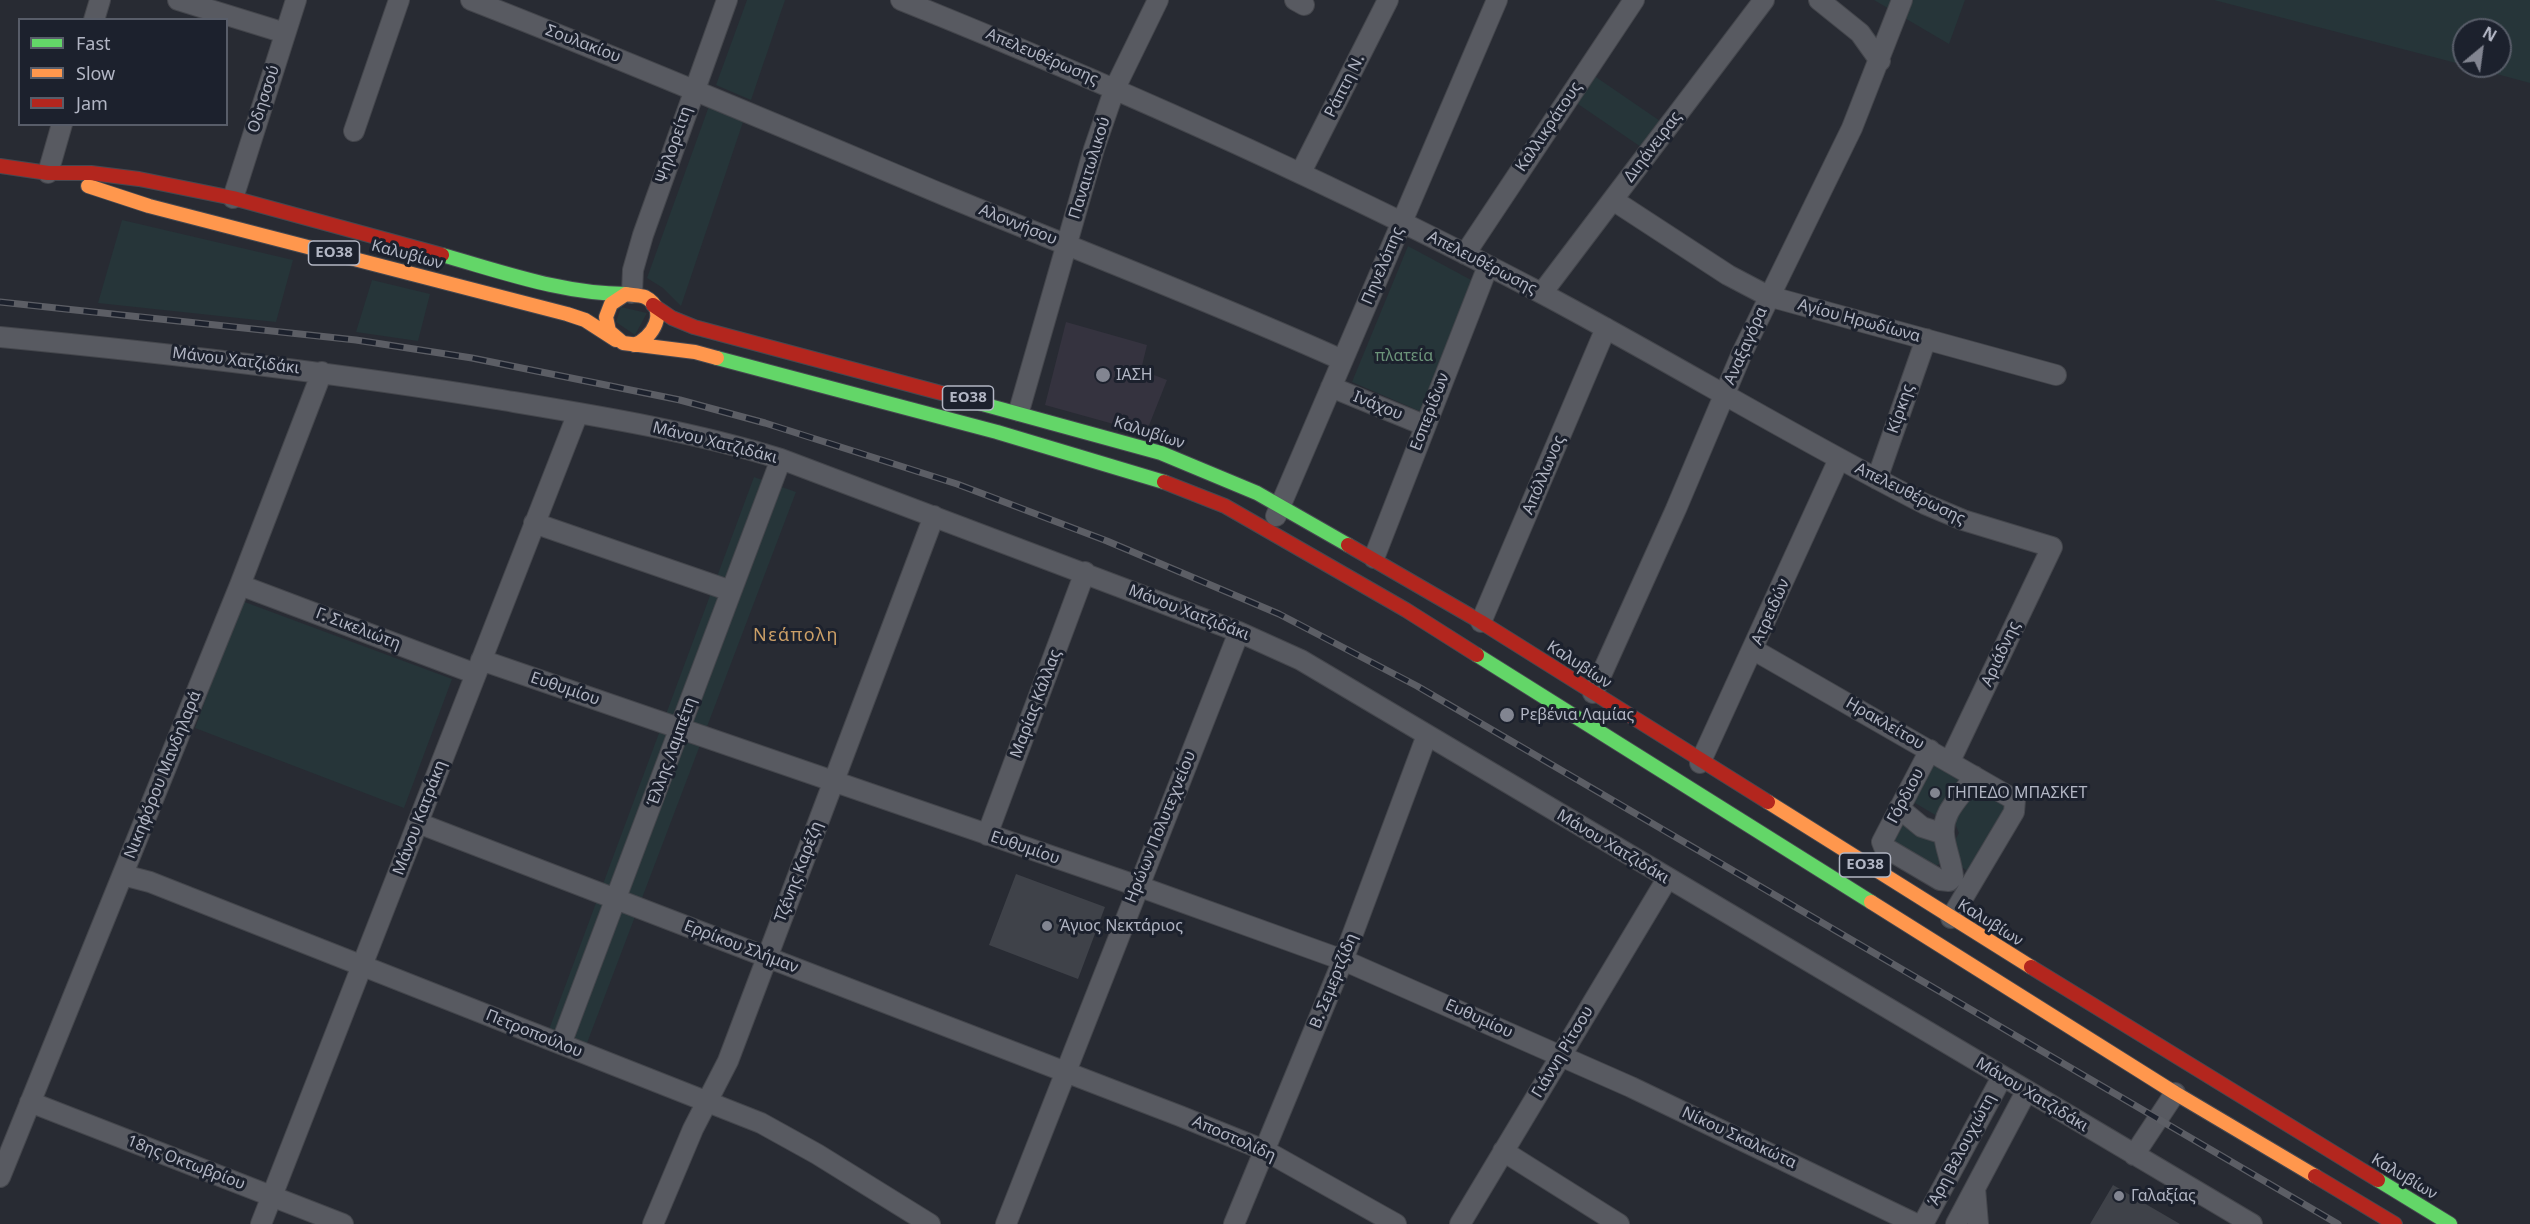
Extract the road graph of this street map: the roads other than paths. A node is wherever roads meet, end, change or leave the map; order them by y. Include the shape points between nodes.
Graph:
1 (100, 0) edge
2 (178, 0) edge
3 (296, 0) edge
4 (399, 0) edge
5 (471, 0) edge
6 (727, 0) edge
7 (901, 0) edge
8 (1158, 0) edge
9 (1388, 0) edge
10 (1497, 0) edge
11 (1634, 0) edge
12 (1764, 0) edge
13 (1819, 0) edge
14 (1902, 0) edge
15 (95, 18) edge
16 (285, 33) junction
17 (1880, 61) junction
18 (1115, 88) junction
19 (694, 89) junction
20 (61, 126) edge
21 (354, 131) dead end
22 (0, 166) edge
23 (1301, 172) junction
24 (48, 173) junction
25 (233, 198) junction
26 (1613, 200) junction
27 (1402, 222) junction
28 (1067, 244) junction
29 (1465, 254) junction
30 (1488, 266) junction
31 (629, 294) junction
32 (1542, 294) junction
33 (1768, 296) junction
34 (652, 304) junction
35 (1606, 328) junction
36 (0, 337) edge
37 (1926, 339) junction
38 (616, 340) junction
39 (634, 345) junction
40 (1342, 360) junction
41 (322, 372) junction
42 (2056, 375) dead end
43 (1331, 387) junction
44 (1725, 394) junction
45 (1019, 411) junction
46 (579, 413) junction
47 (1425, 424) junction
48 (781, 459) junction
49 (1839, 459) junction
50 (1877, 479) junction
51 (1280, 506) junction
52 (934, 516) junction
53 (534, 523) junction
54 (1269, 531) junction
55 (2052, 548) joint
56 (1374, 558) junction
57 (1085, 572) junction
58 (240, 585) junction
59 (731, 591) junction
60 (1481, 622) junction
61 (1239, 632) junction
62 (1754, 650) junction
63 (478, 667) junction
64 (1593, 693) junction
65 (681, 729) junction
66 (1427, 735) junction
67 (1930, 750) junction
68 (1950, 761) junction
69 (1700, 763) junction
70 (1974, 776) junction
71 (833, 782) junction
72 (1899, 808) junction
73 (418, 823) junction
74 (1944, 834) junction
75 (987, 835) junction
76 (123, 875) junction
77 (1667, 879) junction
78 (1138, 886) junction
79 (617, 900) junction
80 (1951, 918) junction
81 (767, 957) junction
82 (1343, 960) junction
83 (363, 965) junction
84 (561, 1044) junction
85 (1560, 1056) junction
86 (1064, 1071) junction
87 (2001, 1077) junction
88 (2026, 1092) junction
89 (2175, 1093) junction
90 (30, 1102) junction
91 (708, 1102) junction
92 (1264, 1150) junction
93 (1503, 1151) junction
94 (2134, 1155) junction
95 (0, 1177) edge
96 (1975, 1188) junction
97 (272, 1196) junction
98 (261, 1224) edge
99 (343, 1224) edge
100 (653, 1224) edge
101 (930, 1224) edge
102 (1006, 1224) edge
103 (1234, 1224) edge
104 (1396, 1224) edge
105 (1460, 1224) edge
106 (1618, 1224) edge
107 (1916, 1224) edge
108 (1923, 1224) edge
109 (1956, 1224) edge
110 (1978, 1224) edge
111 (2252, 1224) edge
112 (2395, 1224) edge
113 (2450, 1224) edge

1 - 15 street
2 - 16 street
3 - 16 street, Οδησσού
4 - 21 street
5 - 19 street, Σουλακίου
6 - 19 street, Ψηλορείτη
7 - 18 street, Απελευθέρωσης
8 - 18 street, Παναιτωλικού
9 - 23 street, Ράπτη Ν.
10 - 27 street, Πηνελόπης
11 - 29 street, Καλλικράτους
12 - 26 street, Διηάνειρας
13 - 17 street via 1860,33
14 - 17 street, Αναξαγόρα
16 - 25 street, Οδησσού
17 - 33 street, Αναξαγόρα via 1842,151
18 - 23 street, Απελευθέρωσης
18 - 28 street, Παναιτωλικού
19 - 28 street, Αλοννήσου
19 - 31 street, Ψηλορείτη via 638,252
20 - 24 street
22 - 24 main road, Καλυβίων / ΕΟ38
23 - 27 street, Απελευθέρωσης
24 - 25 main road, Καλυβίων / ΕΟ38 via 139,179
24 - 38 main road, Καλυβίων / ΕΟ38 via 149,206 567,314 593,324
25 - 31 main road, Καλυβίων / ΕΟ38 via 566,289
26 - 32 street, Διηάνειρας
26 - 33 street, Αγίου Ηρωδίωνα via 1728,275
27 - 29 street, Απελευθέρωσης
27 - 40 street, Πηνελόπης
28 - 40 street, Αλοννήσου
28 - 45 street, Παναιτωλικού
29 - 30 street, Απελευθέρωσης
30 - 32 street, Απελευθέρωσης
30 - 47 street, Εσπερίδων
31 - 34 main road, ΕΟ38 via 645,297
31 - 38 main road via 613,301 606,314 609,331
32 - 35 street, Απελευθέρωσης
33 - 37 street, Αγίου Ηρωδίωνα
33 - 44 street, Αναξαγόρα
34 - 39 main road via 656,328 647,339
34 - 45 main road, Καλυβίων / ΕΟ38 via 694,327
35 - 44 street, Απελευθέρωσης
35 - 60 street, Απόλλωνος
36 - 41 street, Μάνου Χατζιδάκι
37 - 42 street, Αγίου Ηρωδίωνα
37 - 50 street, Κίρκης
38 - 39 main road, ΕΟ38
39 - 54 main road, ΕΟ38 via 695,352 1073,454 1201,495
40 - 43 street, Πηνελόπης
41 - 46 street, Μάνου Χατζιδάκι
41 - 58 street, Νικηφόρου Μανδηλαρά
43 - 47 street, Ινάχου
43 - 51 street, Πηνελόπης
44 - 49 street, Απελευθέρωσης
44 - 64 street, Αναξαγόρα
45 - 51 main road, Καλυβίων / ΕΟ38 via 1161,453 1232,480
46 - 48 street, Μάνου Χατζιδάκι via 707,438
46 - 53 street, Μάνου Κατράκη
47 - 56 street, Εσπερίδων
48 - 52 street, Μάνου Χατζιδάκι
48 - 59 street, Έλλης Λαμπέτη
49 - 50 street, Απελευθέρωσης
49 - 62 street, Ατρειδών
50 - 55 street, Απελευθέρωσης via 1953,516
51 - 54 street, Πηνελόπης
51 - 56 main road, Καλυβίων / ΕΟ38
52 - 57 street, Μάνου Χατζιδάκι
52 - 71 street, Τζένης Καρέζη
53 - 59 street
53 - 63 street, Μάνου Κατράκη
54 - 89 main road, ΕΟ38 via 1406,610
55 - 68 street, Αριάδνης
56 - 60 main road, Καλυβίων / ΕΟ38
57 - 61 street, Μάνου Χατζιδάκι
57 - 75 street, Μαρίας Κάλλας
58 - 63 street, Γ. Σικελιώτη
58 - 76 street, Νικηφόρου Μανδηλαρά
59 - 65 street, Έλλης Λαμπέτη
60 - 64 main road, Καλυβίων / ΕΟ38
61 - 66 street, Μάνου Χατζιδάκι via 1279,648
61 - 78 street, Ηρώων Πολυτεχνείου
62 - 67 street, Ηρακλείτου
62 - 69 street, Ατρειδών
63 - 65 street, Ευθυμίου
63 - 73 street, Μάνου Κατράκη
64 - 69 main road, Καλυβίων / ΕΟ38
65 - 71 street, Ευθυμίου
65 - 79 street, Έλλης Λαμπέτη
66 - 77 street, Μάνου Χατζιδάκι
66 - 82 street, Β. Σεμερτζίδη
67 - 68 street, Ηρακλείτου
67 - 72 street, Γόρδιου
68 - 70 street, Ηρακλείτου
69 - 80 main road, Καλυβίων / ΕΟ38
70 - 74 street via 1954,802
70 - 80 street, Ηρακλείτου via 2015,800 2014,812
71 - 75 street, Ευθυμίου
71 - 81 street, Τζένης Καρέζη
72 - 74 street via 1922,826
72 - 74 street, Γόρδιου via 1882,842 1884,847 1940,880 1949,881 1953,872
73 - 79 street, Ερρίκου Σλήμαν
73 - 83 street, Μάνου Κατράκη
75 - 78 street, Ευθυμίου
76 - 83 street, Πετροπούλου
76 - 90 street, Νικηφόρου Μανδηλαρά
77 - 85 street, Γιάννη Ρίτσου
77 - 87 street, Μάνου Χατζιδάκι
78 - 82 street, Ευθυμίου
78 - 86 street, Ηρώων Πολυτεχνείου
79 - 81 street, Ερρίκου Σλήμαν
79 - 84 street, Έλλης Λαμπέτη
80 - 113 main road, Καλυβίων / ΕΟ38
81 - 86 street, Ερρίκου Σλήμαν
81 - 91 street, Τζένης Καρέζη via 728,1061
82 - 85 street, Ευθυμίου
82 - 92 street, Β. Σεμερτζίδη
83 - 84 street, Πετροπούλου
83 - 97 street, Μάνου Κατράκη
84 - 91 street, Πετροπούλου
85 - 93 street, Γιάννη Ρίτσου
85 - 107 street, Νίκου Σκαλκώτα
86 - 92 street, Αποστολίδη
86 - 102 street, Ηρώων Πολυτεχνείου
87 - 88 street, Μάνου Χατζιδάκι
87 - 108 street, Άρη Βελουχιώτη
88 - 94 street, Μάνου Χατζιδάκι
88 - 96 street, Άρη Βελουχιώτη
89 - 94 street
89 - 112 main road, ΕΟ38
90 - 95 street, Νικηφόρου Μανδηλαρά
90 - 97 street, 18ης Οκτωβρίου
91 - 100 street, Τζένης Καρέζη via 687,1141
91 - 101 street, Πετροπούλου via 775,1130
92 - 103 street, Β. Σεμερτζίδη
92 - 104 street, Αποστολίδη
93 - 105 street, Γιάννη Ρίτσου
93 - 106 street
94 - 111 street, Μάνου Χατζιδάκι
96 - 109 street, Άρη Βελουχιώτη
96 - 110 street
97 - 98 street, Μάνου Κατράκη
97 - 99 street, 18ης Οκτωβρίου

